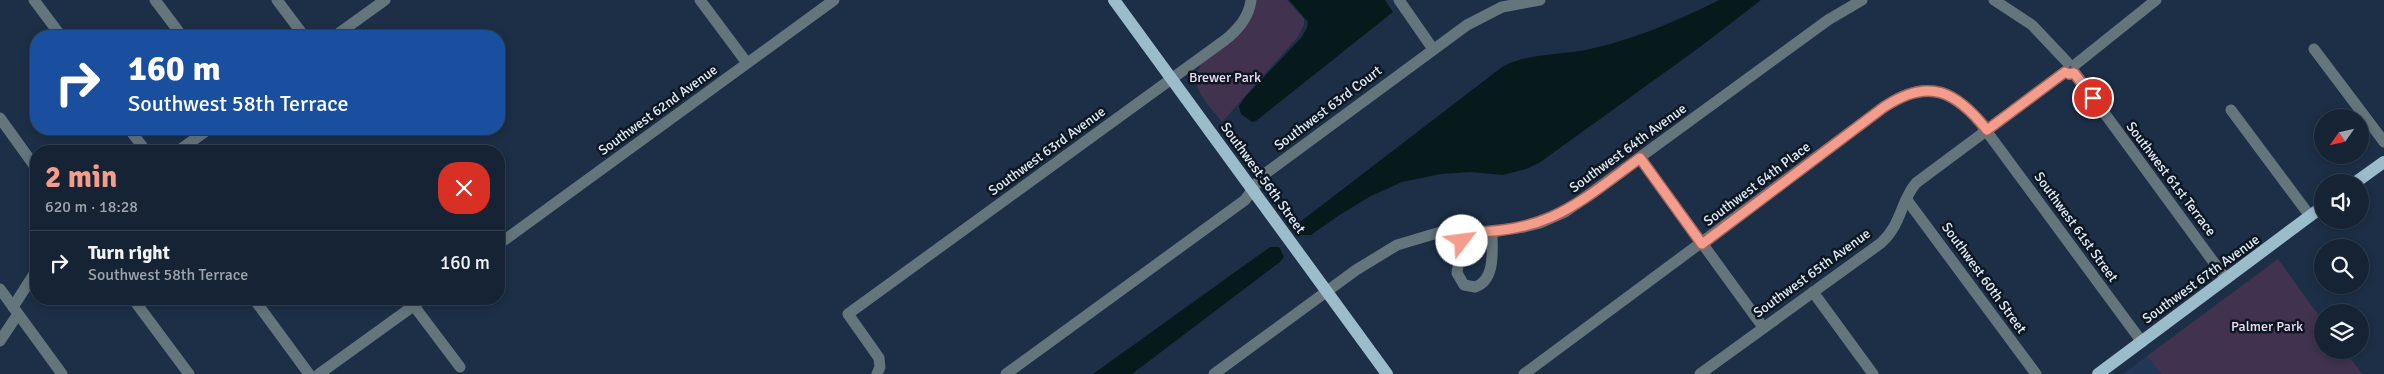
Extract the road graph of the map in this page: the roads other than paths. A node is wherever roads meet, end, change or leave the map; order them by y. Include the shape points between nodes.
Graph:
1 (34, 0) edge
2 (155, 0) edge
3 (277, 0) edge
4 (385, 0) edge
5 (700, 0) edge
6 (834, 0) edge
7 (1114, 0) edge
8 (1398, 0) edge
9 (1540, 0) edge
10 (1862, 0) edge
11 (1994, 0) edge
12 (2156, 0) edge
13 (1251, 1) edge
14 (56, 30) edge
15 (178, 30) edge
16 (300, 30) edge
17 (343, 30) edge
18 (1433, 48) junction
19 (2314, 49) dead end
20 (747, 63) junction
21 (2071, 68) junction
22 (1172, 78) junction
23 (2231, 110) dead end
24 (0, 118) edge
25 (1987, 130) junction
26 (134, 135) edge
27 (201, 135) edge
28 (2384, 142) edge
29 (141, 145) edge
30 (186, 145) edge
31 (1640, 158) junction
32 (30, 160) edge
33 (2384, 162) edge
34 (2367, 174) edge
35 (1252, 190) junction
36 (1907, 200) junction
37 (2314, 213) edge
38 (2310, 216) junction
39 (1463, 232) junction
40 (1492, 232) junction
41 (505, 240) edge
42 (1702, 244) junction
43 (2226, 279) junction
44 (30, 282) edge
45 (0, 289) edge
46 (1327, 292) junction
47 (1813, 292) junction
48 (137, 305) edge
49 (258, 305) edge
50 (415, 305) edge
51 (421, 305) edge
52 (15, 310) junction
53 (1763, 327) junction
54 (0, 341) edge
55 (2142, 342) junction
56 (460, 367) dead end
57 (878, 371) edge
58 (1704, 373) edge
59 (62, 374) edge
60 (188, 374) edge
61 (309, 374) edge
62 (319, 374) edge
63 (1006, 374) edge
64 (1214, 374) edge
65 (1387, 374) edge
66 (1524, 374) edge
67 (1873, 374) edge
68 (2036, 374) edge
69 (2098, 374) edge

1 - 14 street
2 - 15 street
3 - 16 street
4 - 17 street
5 - 20 street
6 - 20 street, Southwest 62nd Avenue
7 - 22 main road, Southwest 56th Street
8 - 18 street
9 - 18 street, Southwest 63rd Court via 1489,13
10 - 31 street, Southwest 64th Avenue via 1828,20
11 - 21 street via 2032,25
12 - 21 street, Southwest 65th Avenue
13 - 22 street, Southwest 63rd Avenue via 1246,16 1233,33
18 - 35 street, Southwest 63rd Court via 1262,176
19 - 28 street
20 - 41 street, Southwest 62nd Avenue
21 - 25 street, Southwest 65th Avenue
21 - 43 street, Southwest 61st Terrace
22 - 35 main road, Southwest 56th Street
22 - 57 street, Southwest 63rd Avenue via 848,314 880,358
23 - 38 street
24 - 32 street
25 - 36 street, Southwest 65th Avenue via 1921,178
25 - 42 street, Southwest 64th Place via 1949,95 1930,90 1906,94 1884,107
25 - 55 street, Southwest 61st Street
26 - 29 street
27 - 30 street
31 - 40 street, Southwest 64th Avenue via 1557,216 1524,227
31 - 42 street
33 - 34 main road
35 - 46 main road, Southwest 56th Street
35 - 63 street, Southwest 63rd Court via 1245,200
36 - 47 street, Southwest 65th Avenue via 1886,238
36 - 68 street, Southwest 60th Street
37 - 38 main road, Southwest 67th Avenue
38 - 43 main road, Southwest 67th Avenue
39 - 40 street, Southwest 64th Avenue
39 - 40 street via 1457,274 1464,285 1475,287 1482,284 1489,273
39 - 46 street, Southwest 64th Avenue via 1436,232 1397,245
42 - 53 street
42 - 66 street, Southwest 64th Place
43 - 55 main road, Southwest 67th Avenue
44 - 52 street
45 - 52 street
46 - 64 street, Southwest 64th Avenue
46 - 65 main road, Southwest 56th Street
47 - 53 street, Southwest 65th Avenue
47 - 67 street
48 - 60 street
49 - 61 street
50 - 62 street
51 - 56 street
52 - 54 street
52 - 59 street
53 - 58 street, Southwest 65th Avenue
55 - 69 main road, Southwest 67th Avenue

